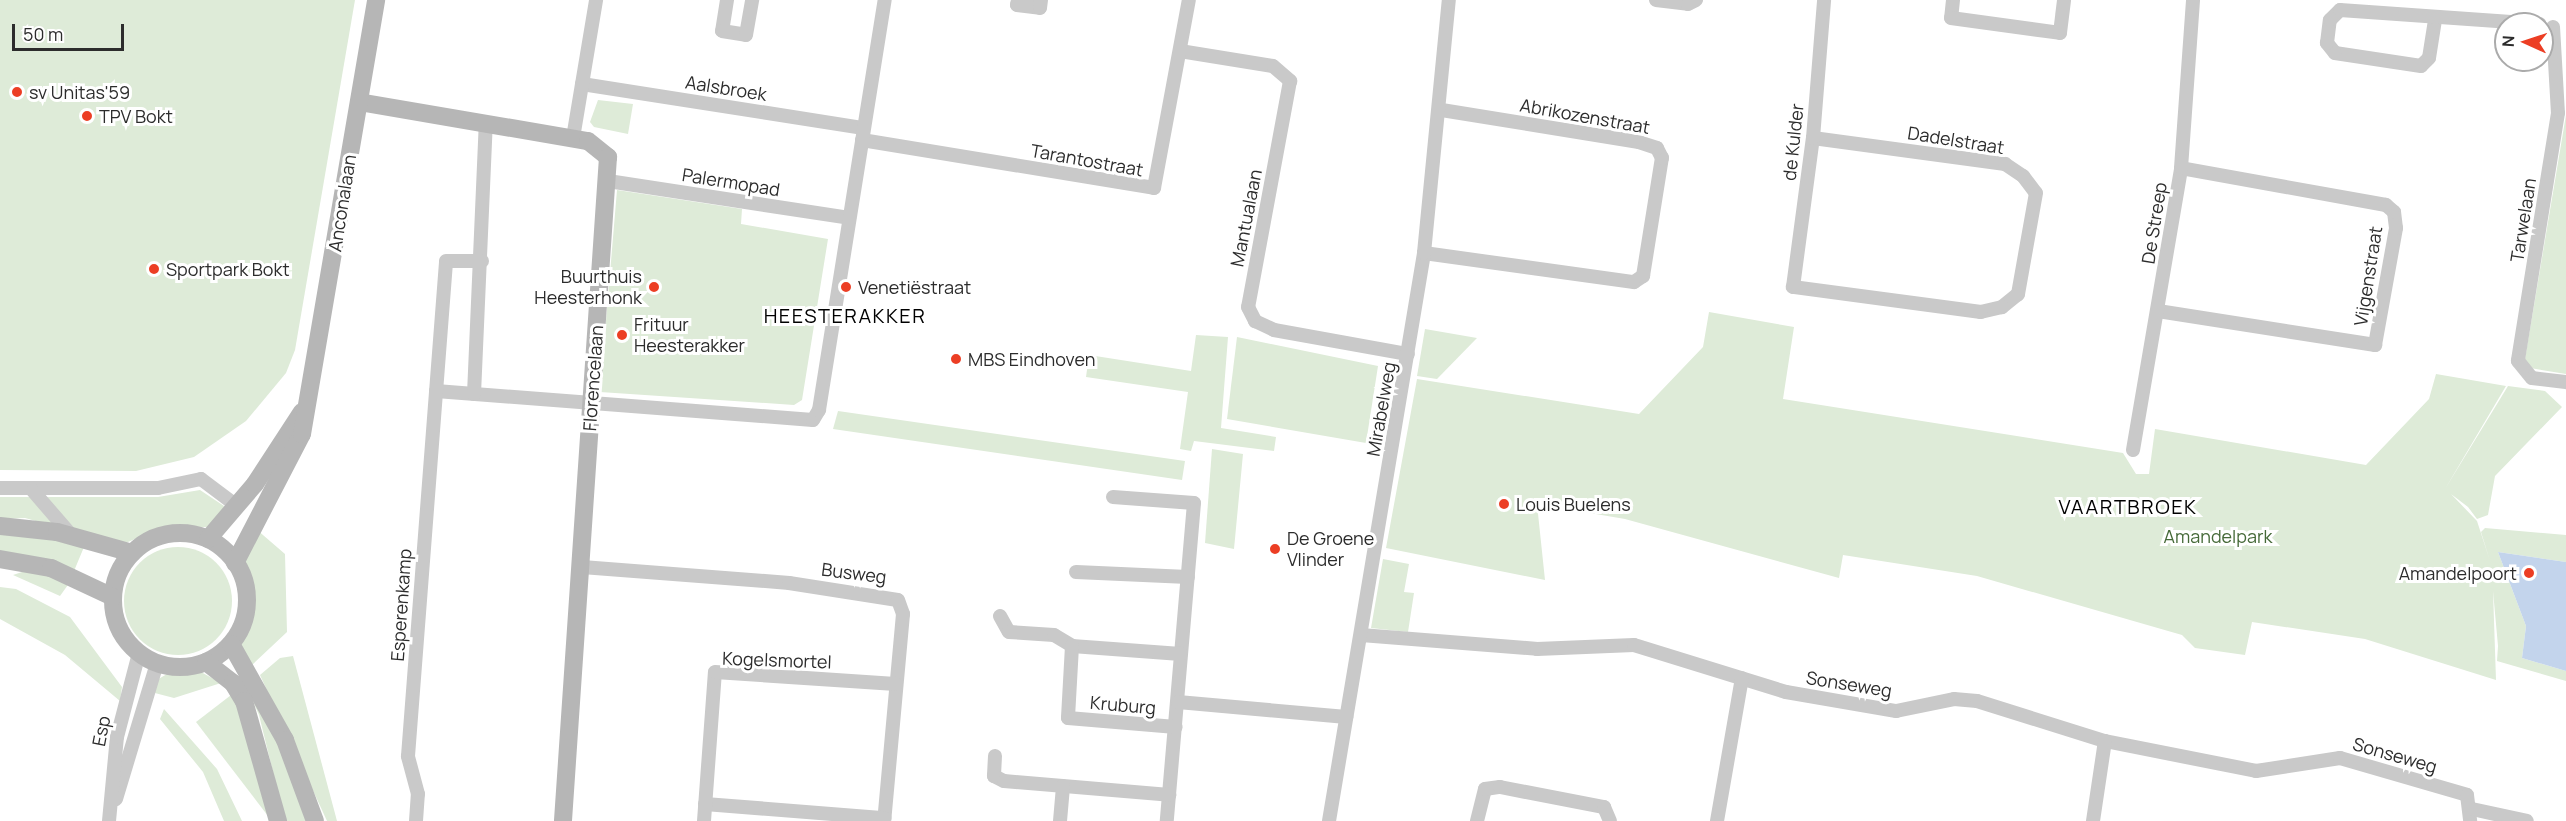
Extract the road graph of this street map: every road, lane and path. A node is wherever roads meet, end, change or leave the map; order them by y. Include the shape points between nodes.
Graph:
1 (376, 0) edge
2 (596, 0) edge
3 (728, 0) edge
4 (752, 0) edge
5 (885, 0) edge
6 (1017, 0) edge
7 (1041, 0) edge
8 (1189, 0) edge
9 (1449, 0) edge
10 (1656, 0) edge
11 (1696, 0) edge
12 (1824, 0) edge
13 (1953, 0) edge
14 (2064, 0) edge
15 (2193, 0) edge
16 (2435, 20) junction
17 (2494, 23) edge
18 (1180, 51) junction
19 (2554, 70) edge
20 (582, 84) junction
21 (359, 102) junction
22 (1442, 110) junction
23 (486, 124) junction
24 (863, 134) junction
25 (573, 138) junction
26 (1813, 138) junction
27 (2181, 168) junction
28 (608, 181) junction
29 (849, 218) junction
30 (1424, 253) junction
31 (482, 261) junction
32 (1793, 286) joint
33 (2158, 311) junction
34 (1408, 354) junction
35 (2566, 382) edge
36 (436, 391) junction
37 (474, 394) junction
38 (591, 402) junction
39 (308, 407) junction
40 (2133, 450) dead end
41 (0, 488) edge
42 (33, 491) junction
43 (1113, 497) dead end
44 (237, 507) junction
45 (0, 526) edge
46 (72, 536) junction
47 (208, 539) junction
48 (132, 553) junction
49 (0, 559) edge
50 (236, 563) junction
51 (582, 567) junction
52 (1076, 572) dead end
53 (1188, 577) junction
54 (113, 597) junction
55 (1000, 616) dead end
56 (1361, 635) junction
57 (231, 644) junction
58 (1072, 646) junction
59 (139, 653) junction
60 (1181, 654) junction
61 (206, 662) junction
62 (157, 663) junction
63 (1742, 678) junction
64 (896, 684) junction
65 (1178, 702) junction
66 (1346, 717) junction
67 (1176, 727) junction
68 (2105, 741) junction
69 (995, 756) dead end
70 (1063, 786) junction
71 (1169, 795) junction
72 (705, 804) junction
73 (2469, 808) edge
74 (790, 816) edge
75 (884, 819) edge
76 (110, 820) edge
77 (278, 821) edge
78 (315, 821) edge
79 (416, 821) edge
80 (563, 821) edge
81 (704, 821) edge
82 (1060, 821) edge
83 (1167, 821) edge
84 (1329, 821) edge
85 (1477, 821) edge
86 (1610, 821) edge
87 (1717, 821) edge
88 (2093, 821) edge
89 (2527, 821) edge

1 - 21 street, Anconalaan
2 - 20 street
3 - 4 street via 722,31 746,35
5 - 24 street
6 - 7 street via 1017,5 1040,8
8 - 18 street, Tarantostraat
9 - 22 street, Mirabelweg
10 - 11 street via 1688,4
12 - 26 street, de Kulder
13 - 14 street via 1951,18 2060,33
15 - 27 street, De Streep
16 - 16 street via 2340,10 2330,20 2327,43 2336,53 2421,66 2429,58
16 - 17 street
18 - 24 street, Tarantostraat via 1154,188
18 - 34 street, Mantualaan via 1273,66 1290,81 1248,307 1255,321 1274,330
19 - 35 street, Tarwelaan via 2558,113 2518,362 2532,378
20 - 24 street, Aalsbroek
20 - 25 street
21 - 23 street, Florencelaan
21 - 39 street, Anconalaan
22 - 30 street, Mirabelweg
22 - 30 street, Abrikozenstraat via 1639,142 1657,148 1662,158 1643,276 1634,282
23 - 25 street, Florencelaan
23 - 31 street via 478,250
24 - 29 street
25 - 28 street, Florencelaan via 603,149
26 - 32 street, de Kulder
26 - 32 street, Dadelstraat via 2005,164 2036,193 2018,294 2002,307 1981,312
27 - 33 street, De Streep
27 - 33 street, Vijgenstraat via 2386,205 2394,212 2396,228 2375,345
28 - 29 street, Palermopad
28 - 38 street, Florencelaan
29 - 38 street via 813,420
30 - 34 street, Mirabelweg
31 - 36 street, Esperenkamp via 446,261
31 - 37 street
33 - 40 street, De Streep
34 - 56 street, Mirabelweg
36 - 37 street
36 - 79 street, Esperenkamp via 408,756 418,794
37 - 38 street
38 - 51 street, Florencelaan
39 - 44 street, Anconalaan
39 - 50 street, Anconalaan via 297,449
41 - 42 street
42 - 44 street via 158,488 201,479
42 - 46 street
43 - 53 street, Kruburg via 1194,503
44 - 47 street, Anconalaan
45 - 46 street
46 - 48 street
47 - 48 street via 168,534
47 - 50 street
48 - 54 street via 119,573
49 - 54 street via 51,568
50 - 57 street via 247,604
51 - 64 street, Busweg via 892,596 903,614
51 - 80 street, Florencelaan
52 - 53 street
53 - 60 street, Kruburg
54 - 59 street via 119,628
55 - 58 street via 1009,632 1054,635
56 - 63 street, Sonseweg via 1537,649 1634,645
56 - 66 street, Mirabelweg
57 - 61 street
57 - 78 street via 280,729
58 - 60 street
58 - 67 street, Kruburg via 1068,718
59 - 62 street
59 - 76 street, Esp via 117,737
60 - 65 street, Kruburg
61 - 62 street via 182,667
61 - 77 street via 233,683 244,701
62 - 76 street, Esp
63 - 68 street, Sonseweg via 1786,692 1896,711 1954,699 1977,701
63 - 87 street
64 - 72 street, Kogelsmortel via 715,672
64 - 75 street, Busweg
65 - 66 street, Kruburg
65 - 67 street, Kruburg
66 - 84 street, Mirabelweg
67 - 71 street, Kruburg
68 - 73 street, Sonseweg via 2256,771 2340,758
68 - 88 street
69 - 70 street via 994,776 1004,781
70 - 71 street
70 - 82 street
71 - 83 street, Kruburg
72 - 74 street
72 - 81 street, Kogelsmortel
73 - 89 street, Sonseweg
74 - 75 street
85 - 86 street via 1485,789 1500,787 1604,807

